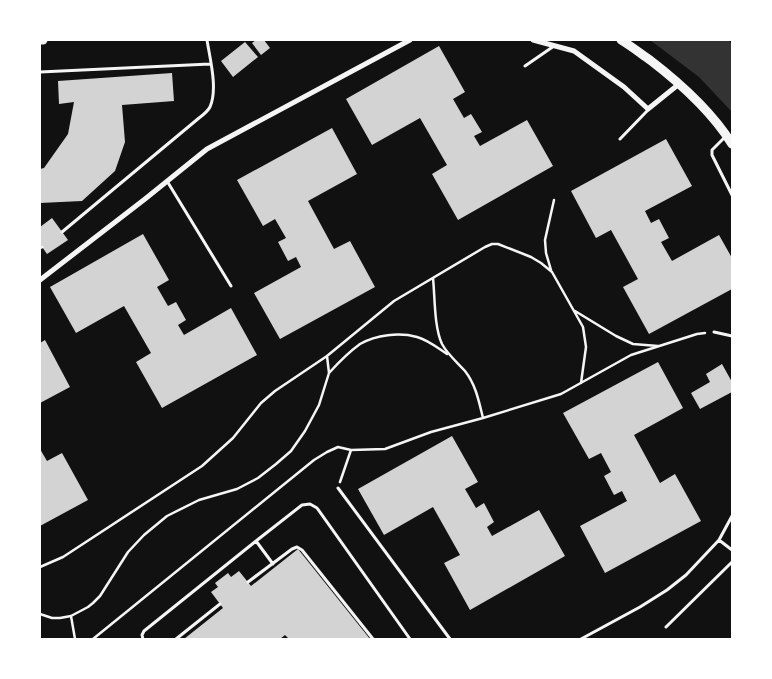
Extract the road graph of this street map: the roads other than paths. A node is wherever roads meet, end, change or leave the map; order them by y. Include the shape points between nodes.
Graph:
1 (207, 40) edge
2 (410, 40) edge
3 (533, 40) edge
4 (621, 40) edge
5 (554, 45) junction
6 (210, 64) junction
7 (524, 66) dead end
8 (40, 72) edge
9 (678, 84) junction
10 (648, 109) junction
11 (727, 135) junction
12 (620, 139) dead end
13 (732, 144) edge
14 (167, 181) junction
15 (732, 195) edge
16 (62, 232) dead end
17 (40, 280) edge
18 (231, 286) dead end
19 (714, 332) road end
20 (732, 336) edge
21 (338, 488) road end
22 (732, 516) edge
23 (719, 540) junction
24 (256, 541) junction
25 (732, 550) edge
26 (732, 562) edge
27 (273, 564) junction
28 (248, 582) dead end
29 (220, 604) dead end
30 (666, 627) dead end
31 (143, 639) edge
32 (176, 639) edge
33 (373, 639) edge
34 (410, 639) edge
35 (450, 639) edge
36 (581, 639) edge

1 - 6 lane
2 - 14 street via 207,149
3 - 5 street
4 - 9 street
5 - 7 lane
5 - 10 street via 574,51 624,86
6 - 8 lane
6 - 16 lane via 213,96 209,109
9 - 10 street
9 - 11 street
10 - 12 lane
11 - 13 street
11 - 15 lane via 712,150 712,155
14 - 17 street
14 - 18 lane
19 - 20 lane
21 - 35 lane
22 - 23 lane
23 - 25 lane
23 - 36 lane via 667,590
24 - 27 lane
24 - 31 lane via 144,630
24 - 34 lane via 302,506 310,504 317,508
26 - 30 lane
27 - 28 lane
27 - 33 lane via 292,549 302,550
29 - 32 lane

